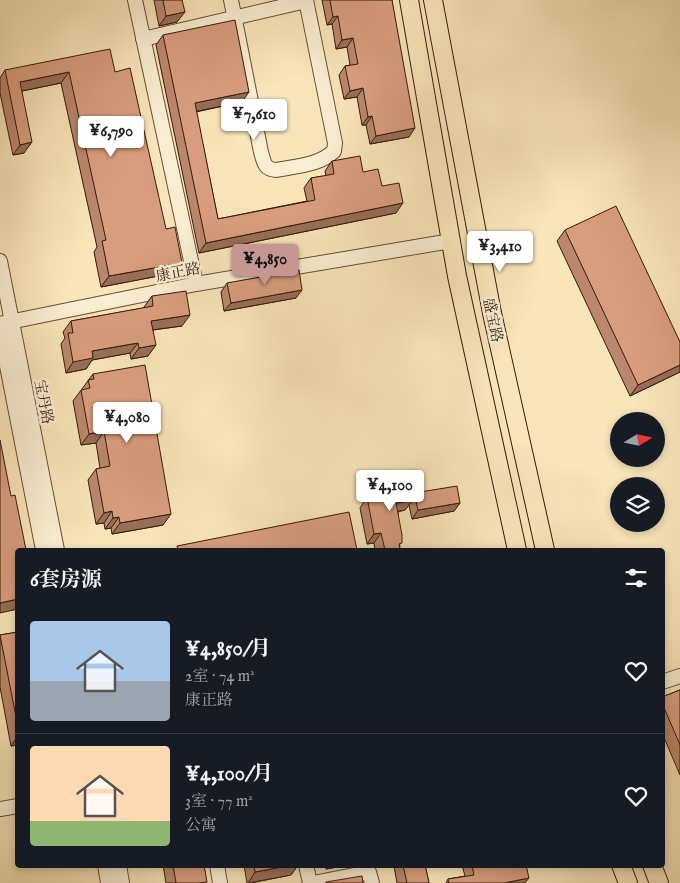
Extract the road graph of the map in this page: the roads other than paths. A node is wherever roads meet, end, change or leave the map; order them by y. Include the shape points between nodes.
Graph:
1 (135, 0) edge
2 (231, 0) edge
3 (408, 0) edge
4 (433, 0) edge
5 (306, 1) edge
6 (234, 17) junction
7 (144, 39) junction
8 (451, 242) junction
9 (0, 261) edge
10 (196, 284) junction
11 (6, 322) edge
12 (0, 330) edge
13 (43, 548) edge
14 (57, 548) edge
15 (517, 548) edge
16 (545, 548) edge
17 (680, 676) edge
18 (665, 681) edge
19 (15, 806) edge
20 (0, 809) edge
21 (106, 868) edge
22 (120, 868) edge
23 (218, 868) edge
24 (307, 868) edge
25 (622, 868) edge
26 (653, 868) edge
27 (108, 883) edge
28 (122, 883) edge
29 (220, 883) edge
30 (312, 883) edge
31 (372, 883) edge
32 (628, 883) edge
33 (659, 883) edge

1 - 7 street
2 - 6 street
3 - 8 main road, 盛宝路
4 - 16 main road, 盛宝路 via 492,313
5 - 6 street
5 - 6 street via 335,143 334,151 327,158 315,162 276,170 265,166
6 - 7 street
7 - 10 street
8 - 10 street, 康正路
8 - 15 main road, 盛宝路
9 - 11 street, 宝丹路
10 - 11 street, 康正路
11 - 14 street, 宝丹路
12 - 13 street, 宝丹路
17 - 18 street
19 - 20 street
21 - 27 street
22 - 28 street
23 - 29 street
24 - 30 street
25 - 32 main road
26 - 33 main road
30 - 31 street via 369,872

